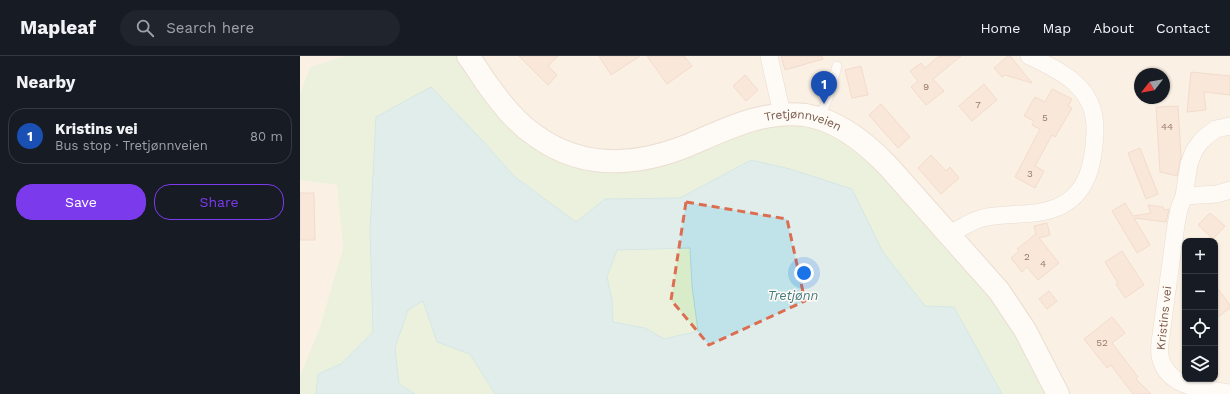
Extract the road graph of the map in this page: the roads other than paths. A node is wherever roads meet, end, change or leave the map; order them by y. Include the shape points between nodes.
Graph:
1 (468, 56) edge
2 (769, 56) edge
3 (1029, 56) edge
4 (837, 66) dead end
5 (782, 114) junction
6 (819, 119) junction
7 (1230, 126) edge
8 (1230, 190) edge
9 (1184, 196) junction
10 (950, 235) junction
11 (1230, 393) edge
12 (1058, 394) edge

1 - 5 street, Tretjønnveien via 500,102 525,128 548,144 586,158 616,162 650,158 679,149 741,123
2 - 5 street
3 - 10 street via 1067,76 1081,88 1090,103 1095,125 1095,144 1086,180 1074,198 1058,207 1034,213 982,218
4 - 6 lane via 829,96
5 - 6 street, Tretjønnveien via 806,115
6 - 10 street, Tretjønnveien via 856,136 875,152
7 - 9 street, Kristins vei via 1216,129 1201,141 1194,151 1189,164
8 - 9 street via 1217,194
9 - 11 street, Kristins vei via 1173,240 1160,359 1170,376 1186,385
10 - 12 street, Tretjønnveien via 1008,304 1033,343

